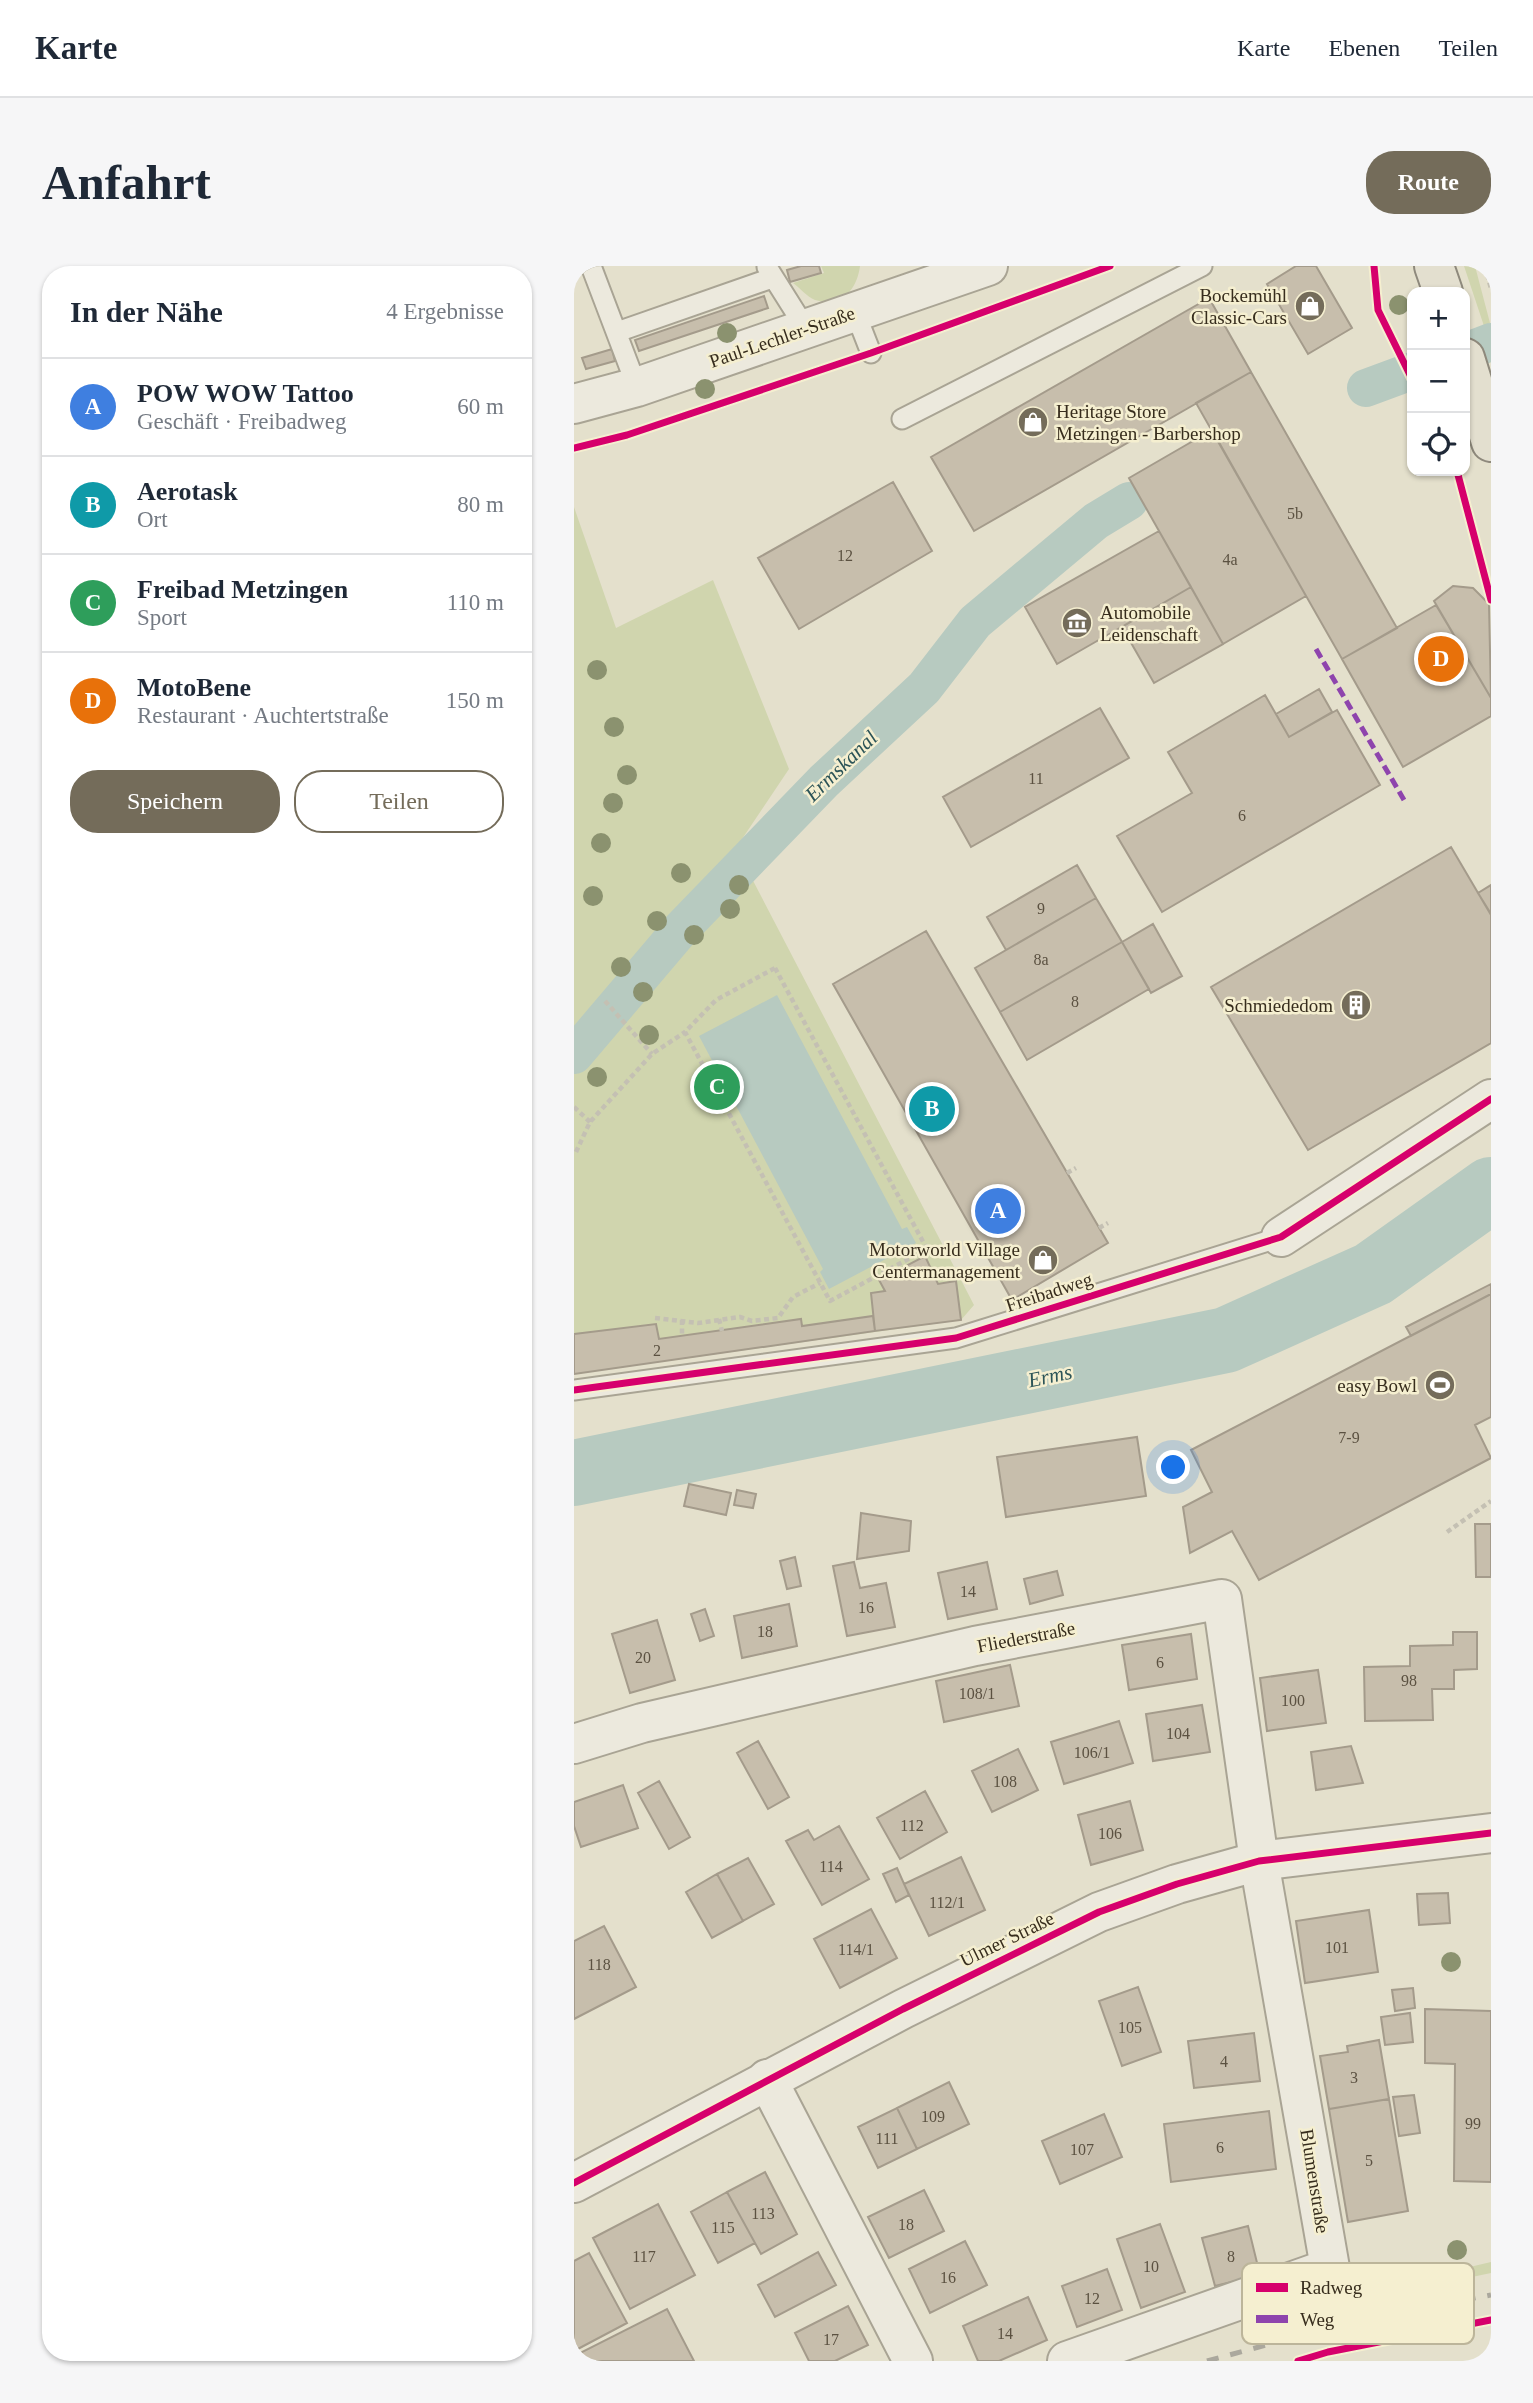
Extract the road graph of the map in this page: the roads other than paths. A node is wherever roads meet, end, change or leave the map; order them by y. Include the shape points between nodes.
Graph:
1 (591, 266) edge
2 (988, 266) edge
3 (1202, 266) edge
4 (1434, 266) edge
5 (769, 272) edge
6 (1441, 287) edge
7 (856, 312) junction
8 (806, 329) junction
9 (617, 332) junction
10 (871, 354) dead end
11 (1470, 372) edge
12 (637, 387) junction
13 (574, 404) edge
14 (902, 419) dead end
15 (1491, 442) edge
16 (1491, 1099) edge
17 (1280, 1237) joint
18 (574, 1390) edge
19 (574, 1744) edge
20 (1491, 1833) edge
21 (1259, 1861) junction
22 (767, 2079) junction
23 (574, 2183) edge
24 (1329, 2263) edge
25 (1242, 2298) edge
26 (913, 2361) edge
27 (1067, 2361) edge

1 - 9 lane
2 - 7 street, Paul-Lechler-Straße
3 - 14 lane
4 - 6 main road
5 - 8 lane
5 - 9 lane
7 - 8 street, Paul-Lechler-Straße
7 - 10 lane
8 - 12 street, Paul-Lechler-Straße
9 - 12 lane
11 - 15 main road
12 - 13 street, Paul-Lechler-Straße
16 - 17 street, Freibadweg
17 - 18 lane, Freibadweg via 956,1338
19 - 21 street, Fliederstraße via 642,1723 963,1649 1222,1599
20 - 21 street, Ulmer Straße
21 - 22 street, Ulmer Straße via 1099,1912
21 - 24 street, Blumenstraße
22 - 23 street, Ulmer Straße
22 - 26 street
25 - 27 street, Blumenstraße

